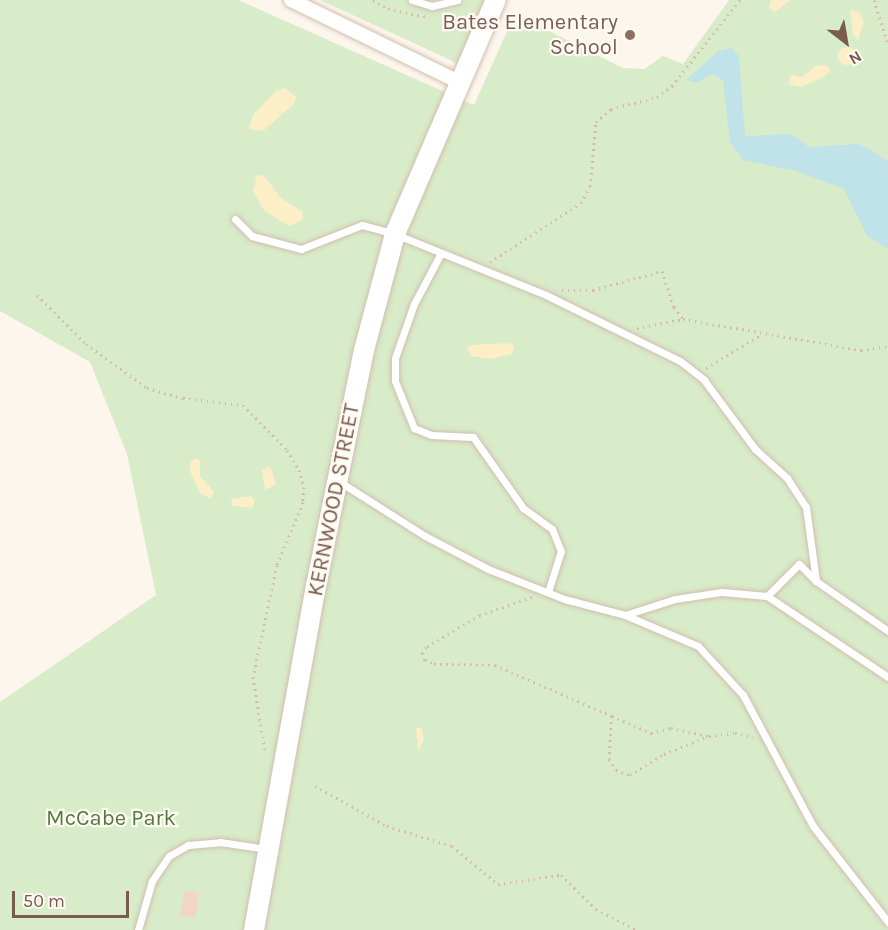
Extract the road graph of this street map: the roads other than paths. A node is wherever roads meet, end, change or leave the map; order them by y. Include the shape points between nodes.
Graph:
1 (291, 0) edge
2 (412, 0) edge
3 (457, 0) edge
4 (496, 0) edge
5 (459, 82) junction
6 (235, 219) dead end
7 (395, 234) junction
8 (441, 253) junction
9 (338, 480) junction
10 (816, 581) junction
11 (548, 592) junction
12 (767, 596) junction
13 (624, 615) junction
14 (888, 632) edge
15 (888, 677) edge
16 (269, 850) junction
17 (888, 922) edge
18 (138, 930) edge
19 (254, 930) edge

1 - 5 street
2 - 3 lane via 432,6
4 - 5 main road, KERNWOOD STREET
5 - 7 main road, KERNWOOD STREET
6 - 7 lane via 252,236 301,249 362,225
7 - 8 lane
7 - 9 main road, KERNWOOD STREET via 364,350
8 - 10 lane via 623,330 680,361 704,380 755,448 787,477 806,507
8 - 11 lane via 414,304 395,358 395,381 414,428 431,435 473,437 523,508 552,529 561,551
9 - 11 lane via 436,542 488,569
9 - 16 main road, KERNWOOD STREET
10 - 12 lane via 799,564
10 - 14 lane
11 - 13 lane
12 - 13 lane via 722,592 675,598
12 - 15 lane
13 - 17 lane via 698,646 743,694 813,826
16 - 18 lane via 220,842 188,845 169,856 152,881
16 - 19 main road, KERNWOOD STREET

